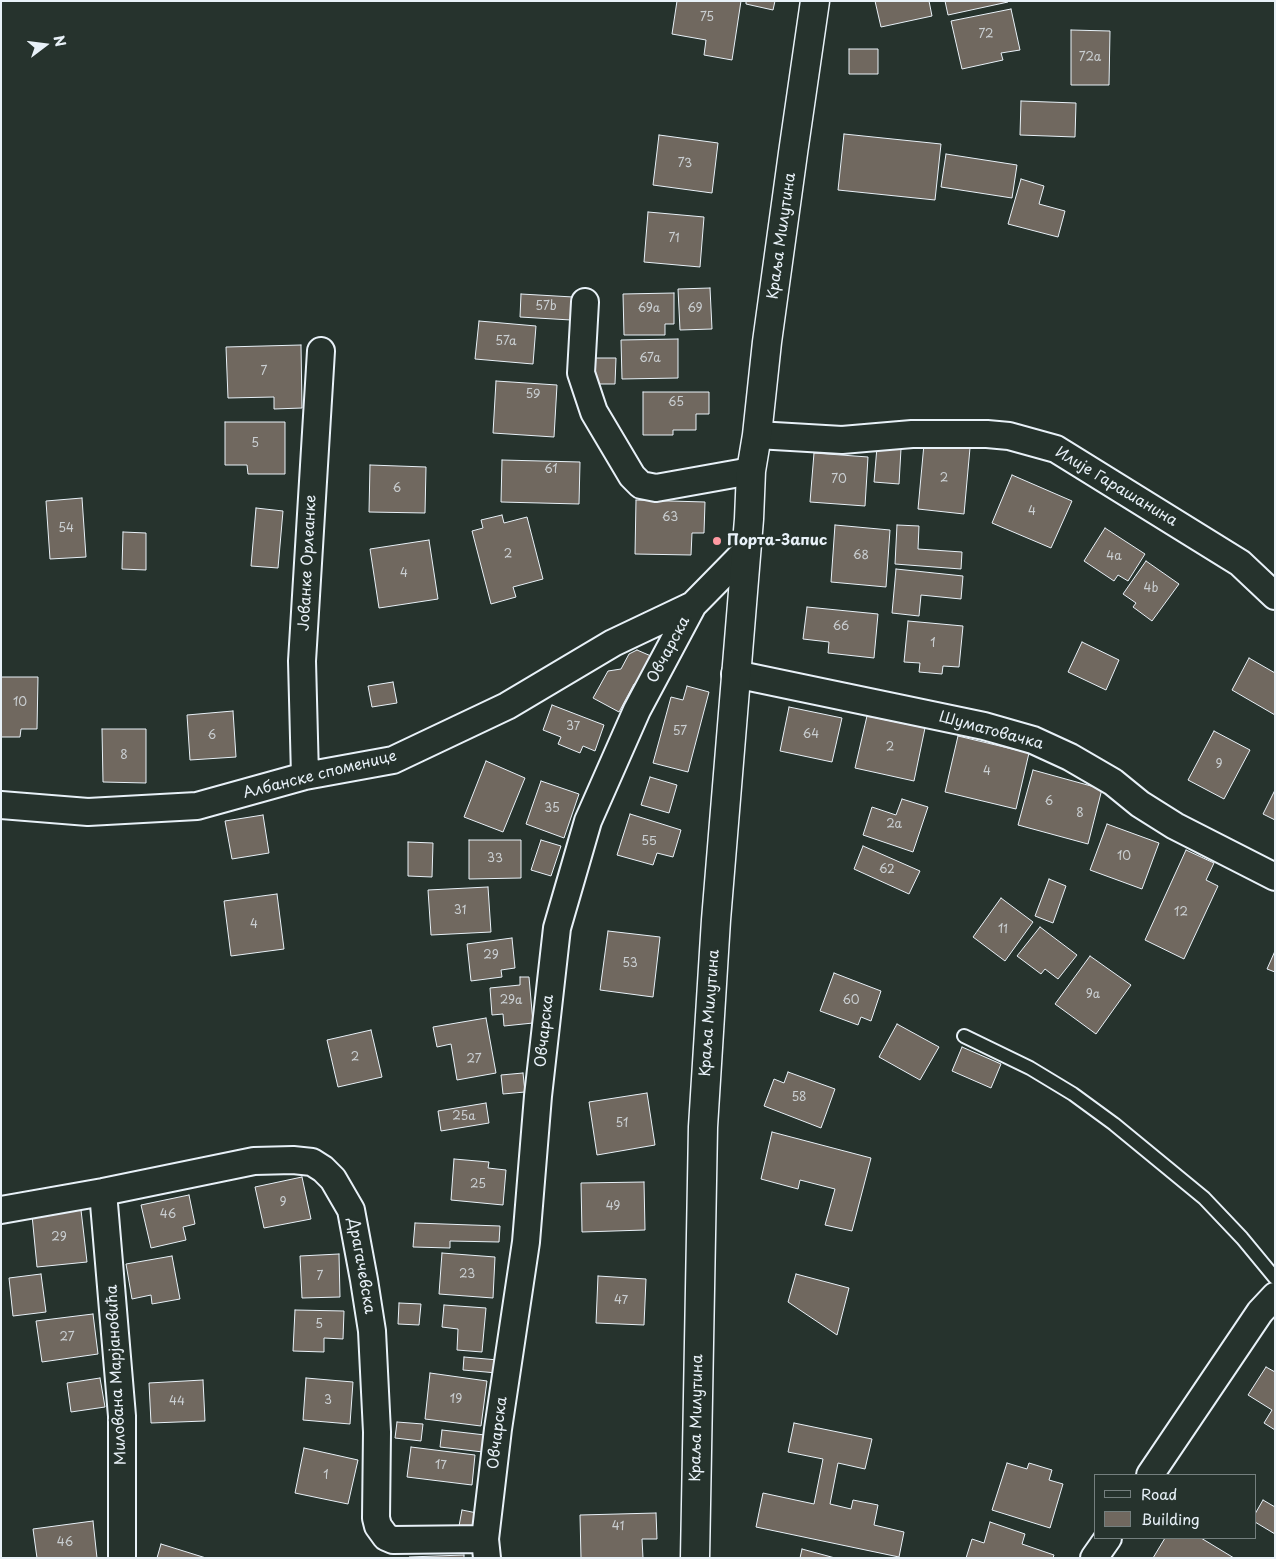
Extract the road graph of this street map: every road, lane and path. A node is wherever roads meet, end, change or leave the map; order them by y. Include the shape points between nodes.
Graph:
1 (815, 1) edge
2 (585, 302) dead end
3 (321, 351) dead end
4 (757, 435) junction
5 (751, 470) junction
6 (745, 552) junction
7 (1275, 596) edge
8 (693, 604) junction
9 (735, 674) junction
10 (305, 776) junction
11 (1, 805) edge
12 (1275, 877) edge
13 (964, 1036) dead end
14 (103, 1192) junction
15 (1, 1210) edge
16 (1275, 1278) edge
17 (1275, 1296) edge
18 (1151, 1474) edge
19 (1107, 1539) edge
20 (486, 1549) edge
21 (122, 1558) edge
22 (695, 1558) edge
23 (1094, 1558) edge

1 - 4 street, Краља Милутина
2 - 5 street via 581,374 594,412 632,476 641,485 656,488
3 - 10 street, Јованке Орлеанке via 302,661
4 - 5 street, Краља Милутина
4 - 7 street, Илије Гарашанина via 842,440 912,434 987,434 1009,436 1056,449 1240,563
5 - 6 street, Краља Милутина
6 - 8 street, Овчарска
6 - 9 street, Краља Милутина
8 - 10 street, Албанске споменице via 613,643 507,706 393,760
8 - 20 street, Овчарска via 637,710 588,821 556,928 526,1242 498,1429
9 - 12 street, Шуматовачка via 984,726 1033,740 1070,756 1113,782 1174,826
9 - 22 street, Краља Милутина via 703,1127
10 - 11 street, Албанске споменице via 197,806 88,812
13 - 16 lane via 1030,1068 1114,1124 1204,1198
14 - 15 street, Драгачевска
14 - 20 street, Драгачевска via 254,1161 294,1160 312,1162 323,1168 351,1210 372,1331 378,1526 393,1540
14 - 21 street, Милована Марјановића via 122,1416
17 - 18 street via 1260,1312
19 - 23 street

